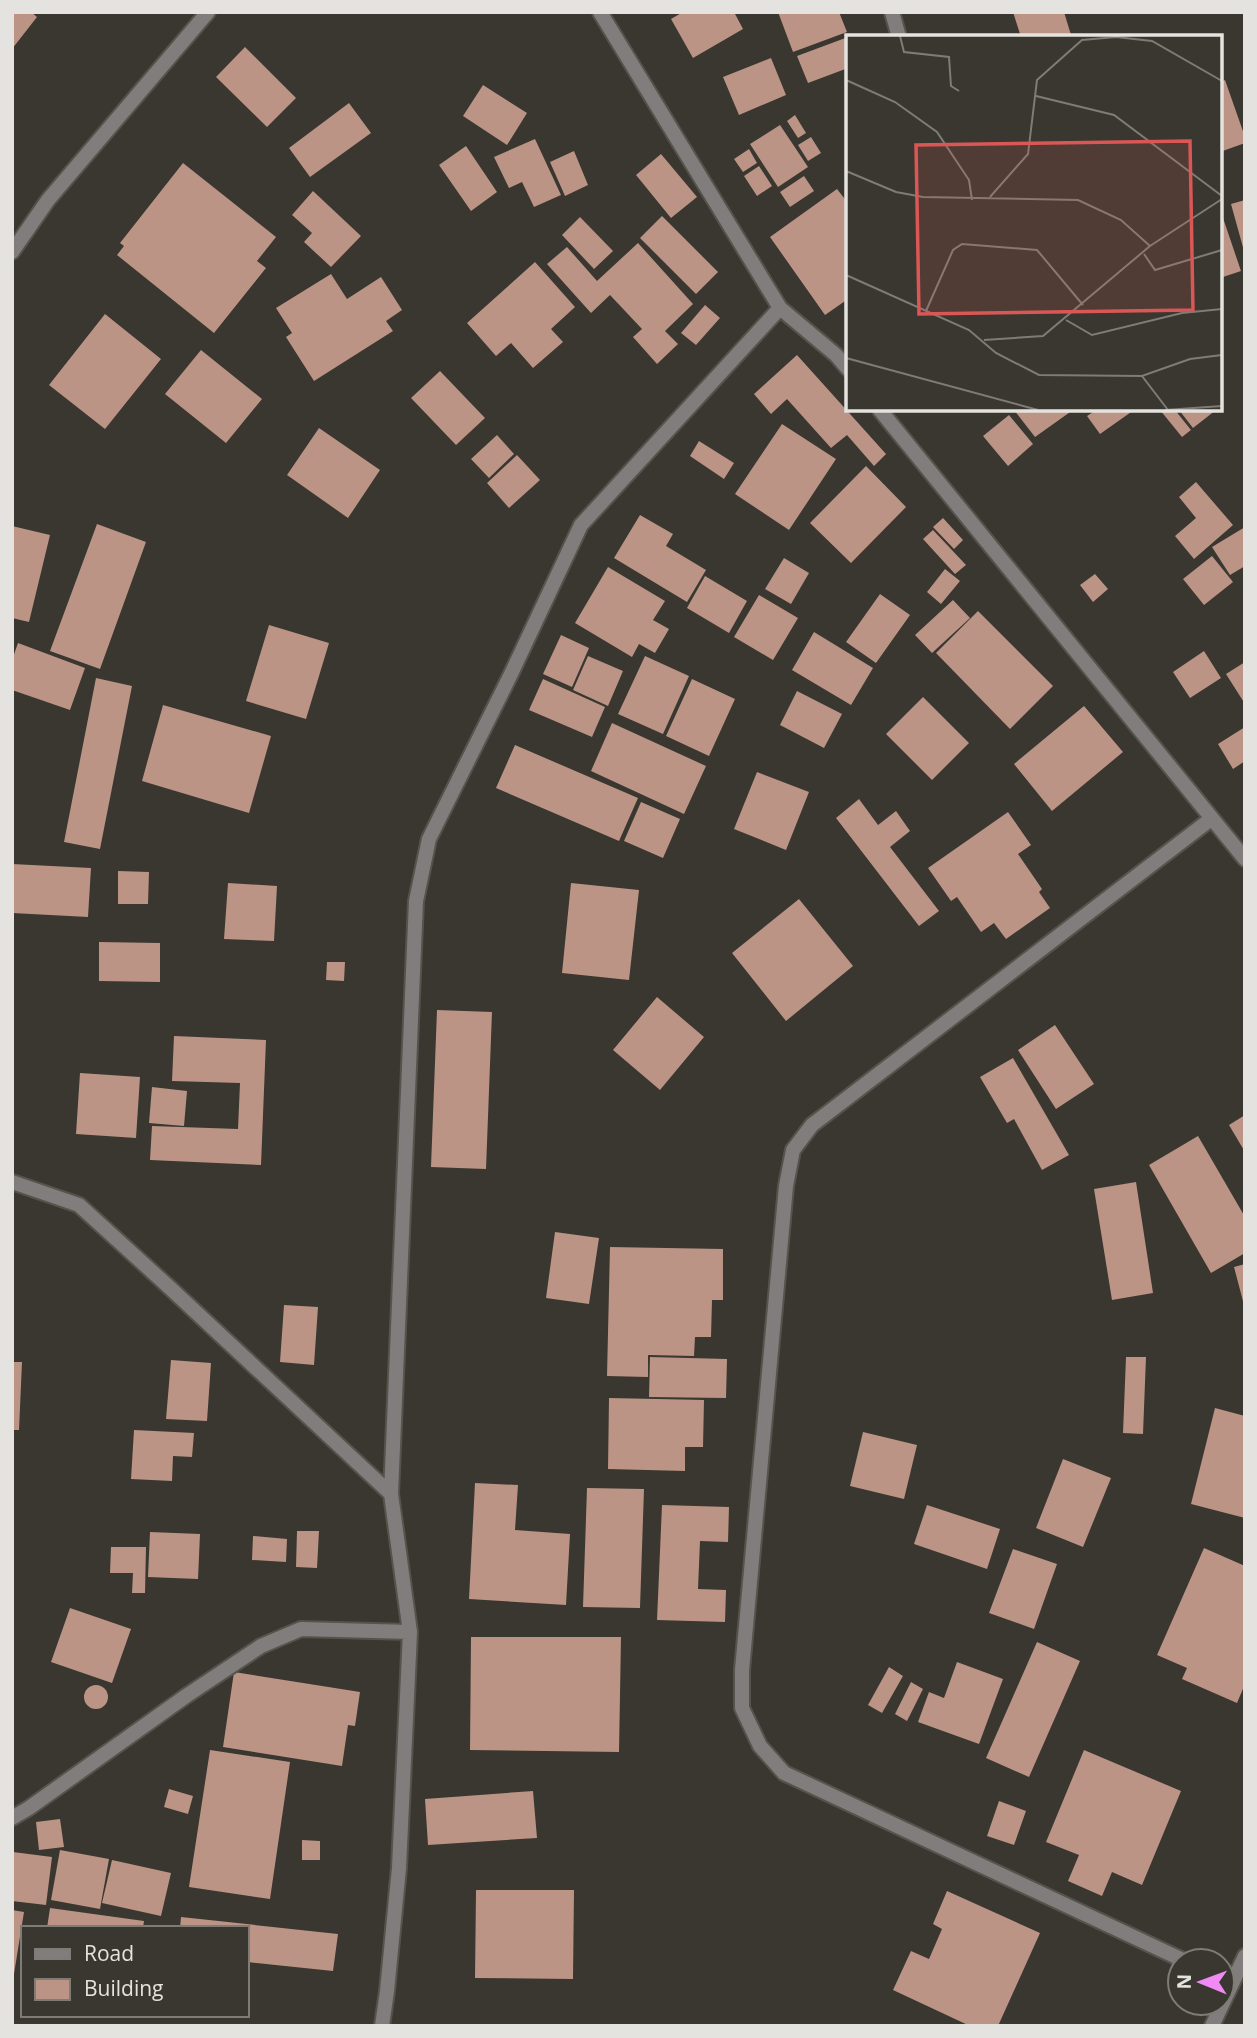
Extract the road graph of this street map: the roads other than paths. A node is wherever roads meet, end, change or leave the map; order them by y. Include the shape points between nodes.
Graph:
1 (208, 12) edge
2 (600, 12) edge
3 (892, 12) edge
4 (898, 35) edge
5 (12, 253) edge
6 (780, 308) junction
7 (842, 351) edge
8 (881, 411) edge
9 (1211, 819) junction
10 (1245, 859) edge
11 (12, 1182) edge
12 (391, 1494) junction
13 (410, 1632) junction
14 (12, 1818) edge
15 (1166, 1952) edge
16 (382, 2026) edge

1 - 5 street via 48,200
2 - 6 street
3 - 4 street
6 - 7 street
6 - 12 street via 581,525 429,839 416,901
8 - 9 street
9 - 10 street
9 - 15 street via 812,1125 793,1150 742,1671 742,1708 760,1746 784,1773
11 - 12 street via 79,1205
12 - 13 street
13 - 14 street via 301,1629 261,1646
13 - 16 street via 399,1868

